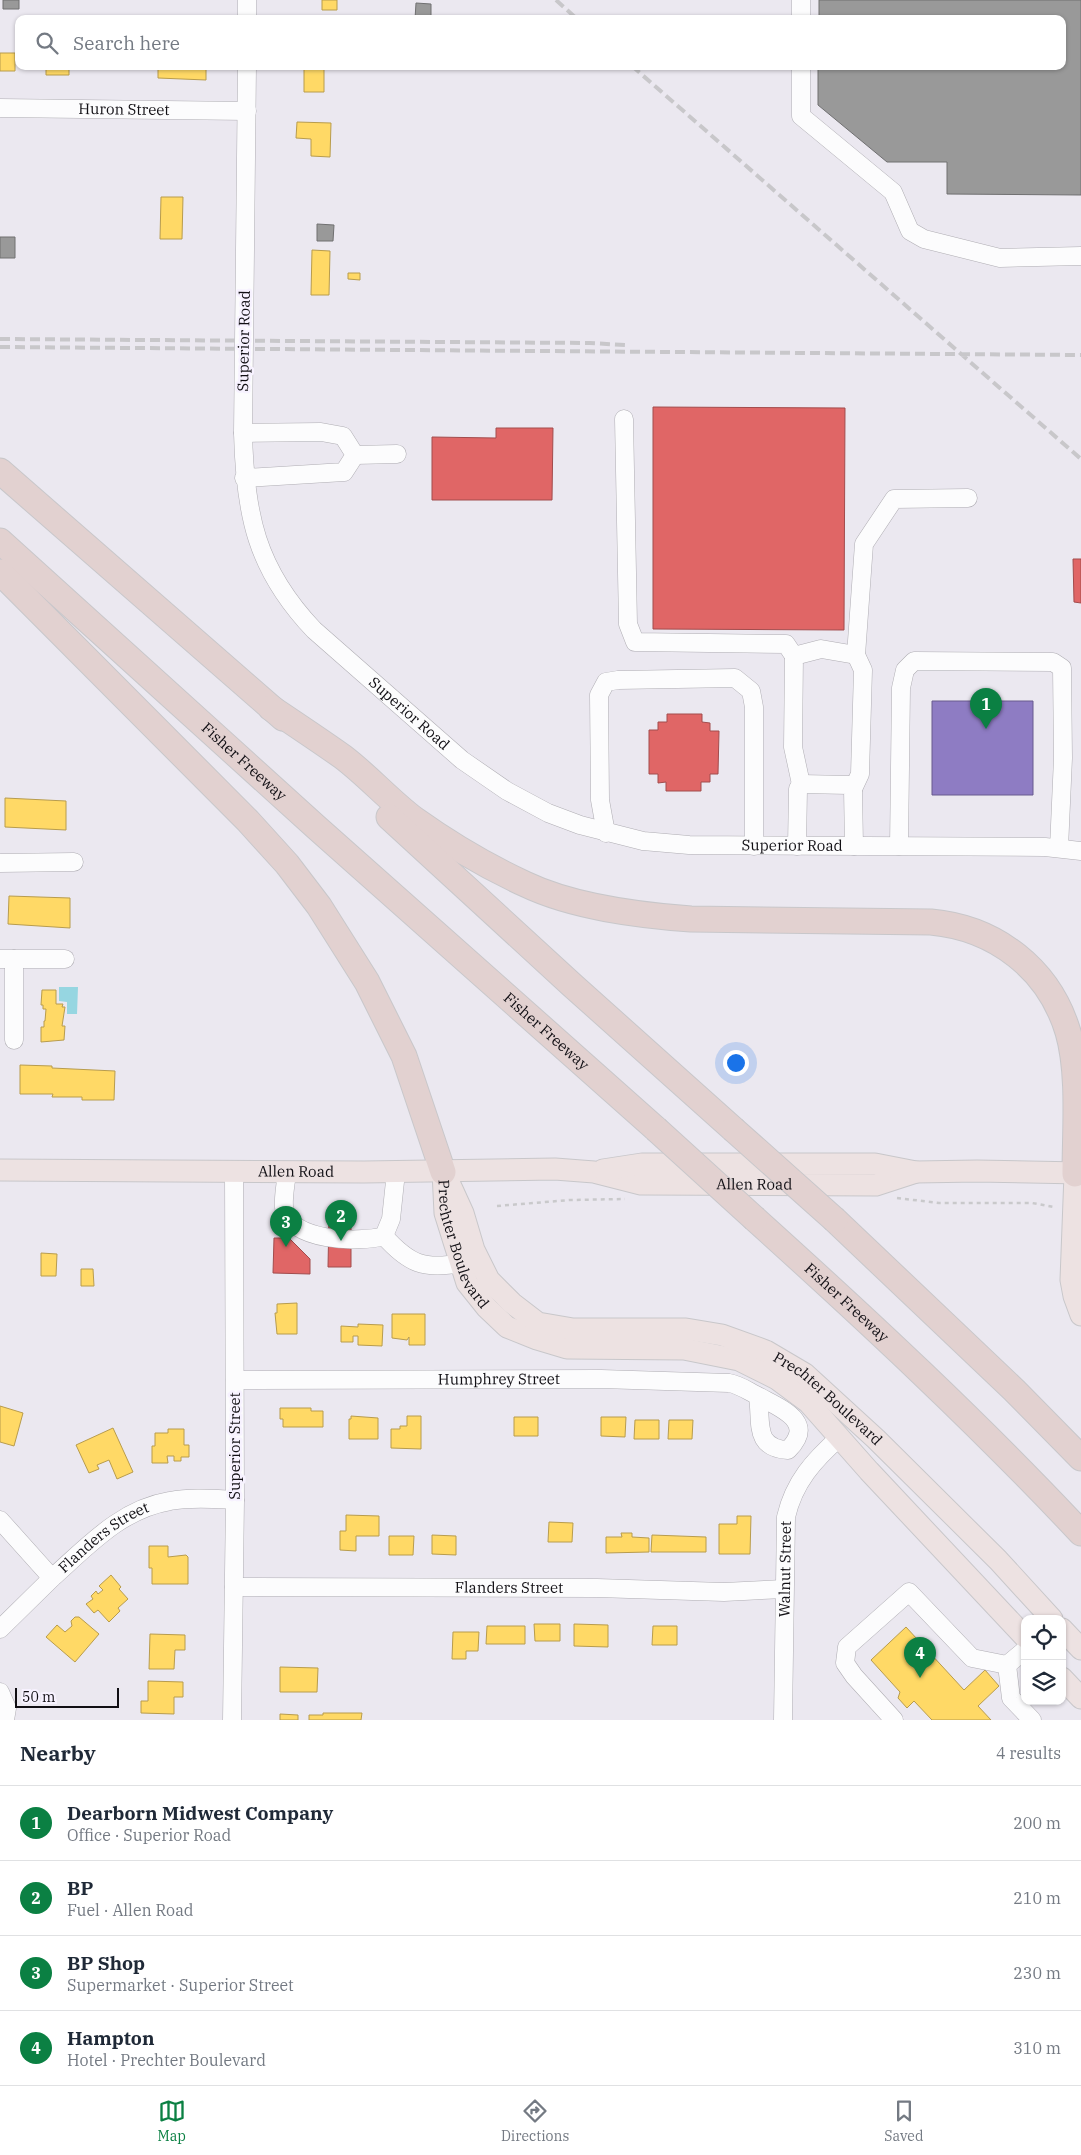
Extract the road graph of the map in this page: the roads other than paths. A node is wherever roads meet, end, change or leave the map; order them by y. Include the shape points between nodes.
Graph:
1 (248, 0) edge
2 (800, 0) edge
3 (247, 15) edge
4 (801, 15) edge
5 (247, 70) edge
6 (801, 70) edge
7 (0, 108) edge
8 (247, 111) junction
9 (1081, 256) edge
10 (624, 419) dead end
11 (243, 433) junction
12 (397, 454) dead end
13 (356, 455) junction
14 (0, 471) edge
15 (244, 478) junction
16 (968, 498) dead end
17 (0, 541) edge
18 (0, 572) edge
19 (856, 655) junction
20 (794, 656) junction
21 (271, 708) junction
22 (801, 784) junction
23 (853, 789) junction
24 (606, 833) junction
25 (754, 846) junction
26 (797, 846) junction
27 (854, 846) junction
28 (899, 846) junction
29 (1059, 848) junction
30 (1081, 852) edge
31 (74, 862) dead end
32 (0, 863) edge
33 (7, 959) edge
34 (65, 959) dead end
35 (14, 1040) dead end
36 (0, 1170) edge
37 (234, 1172) junction
38 (287, 1172) junction
39 (396, 1172) junction
40 (443, 1172) junction
41 (1078, 1174) edge
42 (384, 1236) junction
43 (461, 1263) junction
44 (1076, 1285) edge
45 (1081, 1316) edge
46 (235, 1380) junction
47 (758, 1396) dead end
48 (840, 1436) junction
49 (1081, 1458) edge
50 (235, 1500) junction
51 (0, 1520) edge
52 (1081, 1533) edge
53 (998, 1560) junction
54 (52, 1578) junction
55 (972, 1581) junction
56 (234, 1587) junction
57 (784, 1589) junction
58 (1048, 1615) edge
59 (0, 1629) edge
60 (1021, 1633) edge
61 (1066, 1633) edge
62 (1081, 1649) edge
63 (1021, 1653) edge
64 (1007, 1665) junction
65 (1066, 1682) edge
66 (0, 1692) edge
67 (1081, 1698) edge
68 (5, 1720) edge
69 (232, 1720) edge
70 (783, 1720) edge
71 (894, 1720) edge
72 (1032, 1720) edge

1 - 3 street
2 - 4 street
5 - 8 street, Superior Road
6 - 9 street via 801,116 893,192 910,231 924,239 1000,258
7 - 8 street, Huron Street
8 - 11 street, Superior Road
10 - 20 street via 628,624 635,642 786,644
11 - 13 street via 322,432 343,436
11 - 15 street, Superior Road
12 - 13 street
13 - 15 street via 344,472
14 - 21 highway
15 - 24 street, Superior Road via 253,527 270,571 314,630 481,774 548,813
16 - 19 street via 894,499 864,544
17 - 52 highway, Fisher Freeway, bridge via 828,1285 967,1417
18 - 40 highway via 248,821 319,906 367,982 404,1056
19 - 20 street via 820,649
19 - 23 street via 863,670 860,774
20 - 22 street via 793,747
21 - 41 highway via 344,758 413,818 464,852 526,885 607,909 651,916 931,922 960,926 1008,948 1046,986 1060,1010 1068,1033 1073,1057
21 - 49 highway, bridge via 572,985 835,1220
22 - 23 street via 849,785
22 - 26 street via 798,789
23 - 27 street
24 - 25 street, Superior Road via 666,844
24 - 25 street via 600,800 599,695 606,682 735,678 751,691 754,707
25 - 26 street, Superior Road
26 - 27 street, Superior Road
27 - 28 street, Superior Road
28 - 29 street, Superior Road
28 - 29 street via 901,688 905,670 914,661 1053,662 1062,668
29 - 30 street, Superior Road
31 - 32 street
33 - 34 street
33 - 35 street
36 - 37 main road, Allen Road
37 - 38 main road, Allen Road
37 - 46 street, Superior Street
38 - 39 main road, Allen Road
38 - 42 street via 284,1208 296,1226 322,1237 372,1239
39 - 40 main road, Allen Road
39 - 42 street via 390,1219
40 - 41 main road, Allen Road via 555,1169 594,1172 641,1184 866,1185 876,1185 916,1172
40 - 43 main road, Prechter Boulevard via 445,1213
40 - 53 main road, Prechter Boulevard via 463,1212 474,1250 489,1280 512,1304 538,1323 573,1328 686,1329 722,1335 766,1351 812,1381 876,1439
41 - 44 main road via 1070,1268
42 - 43 street via 413,1261 429,1266
43 - 48 main road, Prechter Boulevard via 467,1282 507,1327 567,1348 684,1349 739,1360 777,1379 808,1402
44 - 45 main road
46 - 47 street, Humphrey Street via 582,1379 728,1383 739,1385
46 - 50 street, Superior Street
48 - 55 main road, Prechter Boulevard via 869,1472
48 - 57 street, Walnut Street via 794,1489 784,1537
50 - 54 street, Flanders Street via 172,1500 144,1507 116,1523
50 - 56 street, Superior Street
51 - 54 street, Flanders Street
53 - 55 main road
53 - 58 main road, Prechter Boulevard
54 - 59 street
55 - 60 main road, Prechter Boulevard
56 - 57 street, Flanders Street via 596,1588 724,1592
56 - 69 street, Superior Street
57 - 70 street, Walnut Street
61 - 62 main road
63 - 64 street
64 - 71 street via 972,1658 909,1592 847,1647 845,1663
64 - 72 street via 1011,1698
65 - 67 main road
66 - 68 street via 7,1708

